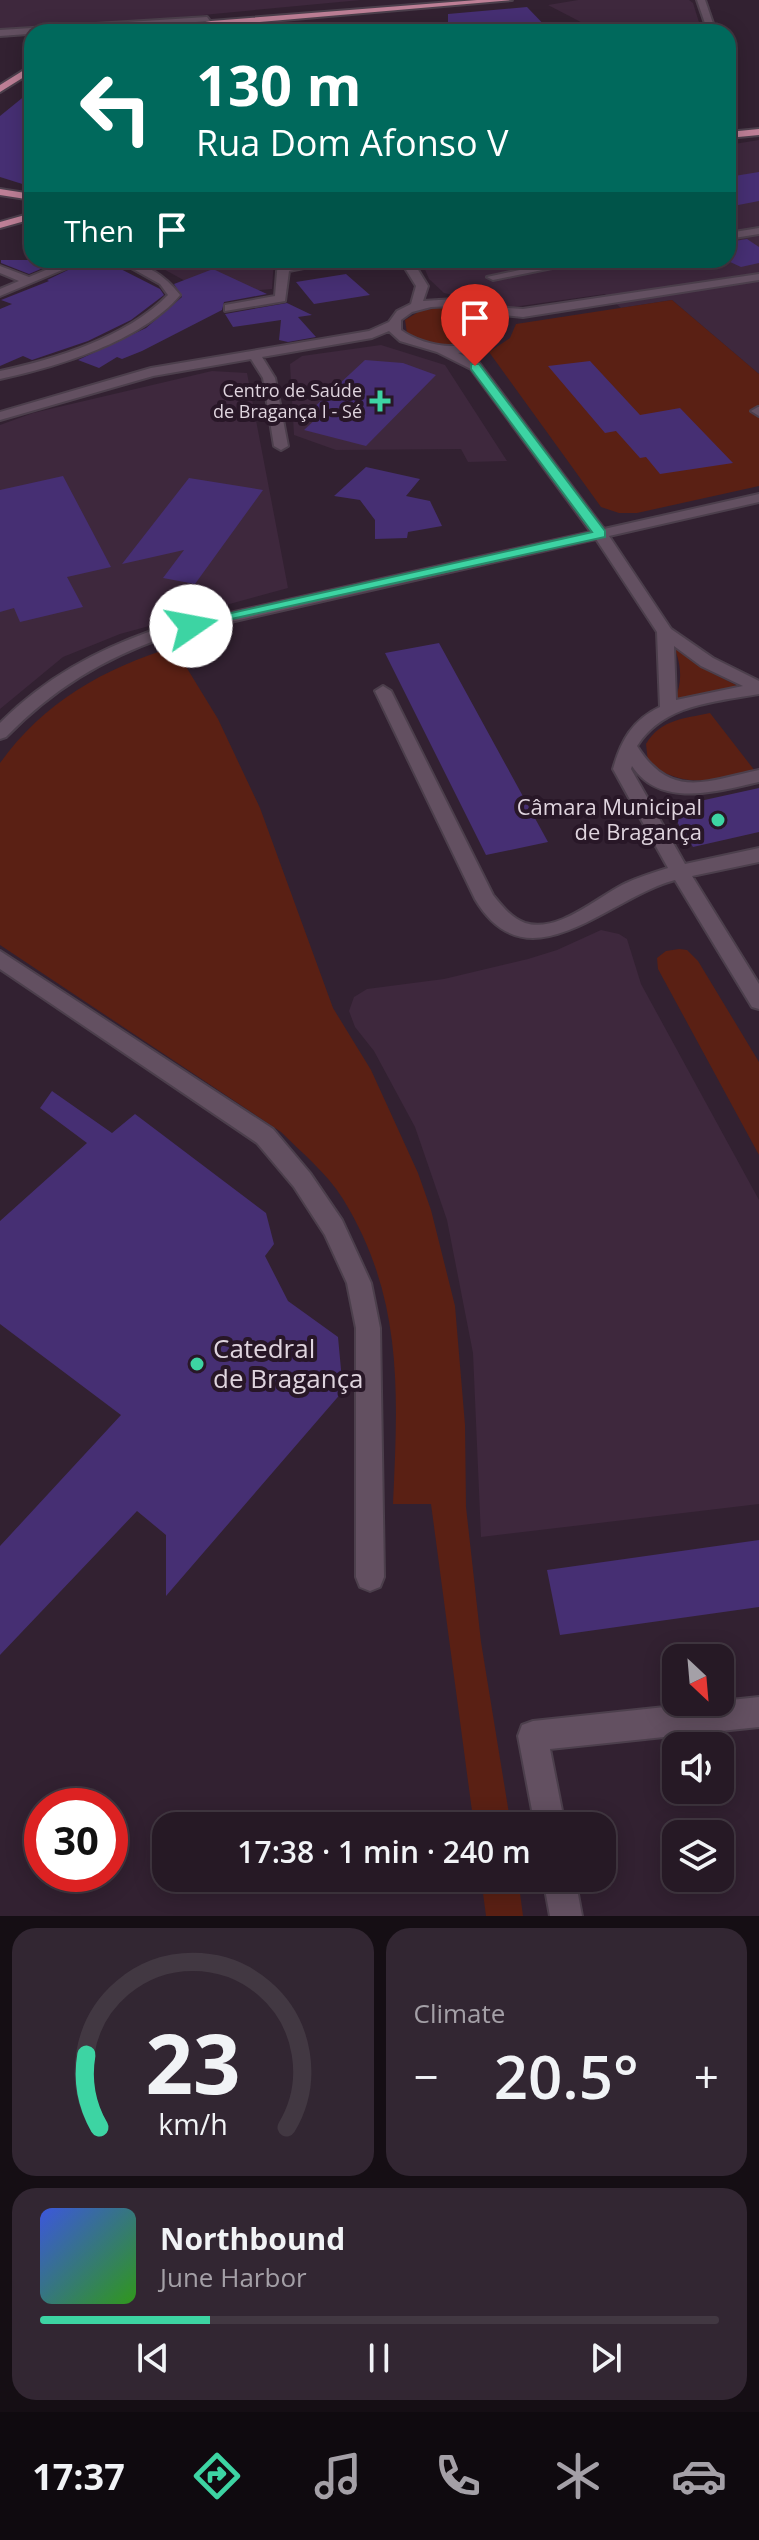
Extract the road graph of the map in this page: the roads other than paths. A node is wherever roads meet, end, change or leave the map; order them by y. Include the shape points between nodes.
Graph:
1 (424, 0) edge
2 (508, 0) edge
3 (701, 0) edge
4 (207, 19) junction
5 (138, 24) edge
6 (174, 24) edge
7 (204, 24) edge
8 (709, 24) edge
9 (24, 32) edge
10 (0, 34) edge
11 (24, 36) edge
12 (24, 63) edge
13 (24, 73) edge
14 (0, 76) edge
15 (0, 89) edge
16 (759, 131) edge
17 (736, 133) edge
18 (0, 192) edge
19 (24, 196) edge
20 (24, 210) edge
21 (0, 214) edge
22 (24, 218) edge
23 (0, 225) edge
24 (759, 231) edge
25 (736, 235) edge
26 (61, 268) edge
27 (138, 268) edge
28 (283, 268) edge
29 (411, 268) edge
30 (542, 268) edge
31 (0, 269) edge
32 (493, 277) dead end
33 (759, 277) edge
34 (29, 281) junction
35 (422, 286) junction
36 (0, 293) edge
37 (455, 303) junction
38 (416, 306) junction
39 (229, 308) dead end
40 (481, 310) junction
41 (523, 313) junction
42 (393, 325) junction
43 (496, 325) junction
44 (401, 338) junction
45 (322, 344) junction
46 (477, 345) junction
47 (441, 349) junction
48 (255, 355) junction
49 (475, 366) junction
50 (0, 375) edge
51 (0, 416) edge
52 (281, 446) dead end
53 (759, 498) edge
54 (600, 534) junction
55 (665, 632) junction
56 (759, 688) edge
57 (383, 691) dead end
58 (668, 706) junction
59 (0, 733) edge
60 (628, 745) junction
61 (759, 776) edge
62 (759, 855) edge
63 (680, 873) junction
64 (0, 959) edge
65 (759, 1001) edge
66 (370, 1577) dead end
67 (759, 1712) edge
68 (547, 1812) edge
69 (562, 1892) edge
70 (566, 1916) edge

1 - 4 main road
2 - 7 main road
3 - 8 street
4 - 5 street
4 - 6 main road
9 - 10 street
10 - 11 street
12 - 14 main road
13 - 15 main road
16 - 17 main road
18 - 19 main road
20 - 21 main road
22 - 23 main road
24 - 25 street
26 - 34 street
27 - 50 street via 164,282 174,295 166,308 51,362
28 - 39 street via 281,299
29 - 35 street
30 - 32 street
31 - 34 street
33 - 41 street
34 - 36 street
35 - 37 street
35 - 38 street
37 - 38 street
37 - 40 street
38 - 42 street via 400,314
40 - 41 street
40 - 43 street
41 - 43 street
42 - 44 street
42 - 45 street
43 - 46 street via 492,336
44 - 45 street
44 - 47 street
45 - 48 street
46 - 47 street
46 - 49 street
47 - 49 street
48 - 51 street via 151,372
48 - 52 street via 269,378
49 - 54 street
53 - 54 street
54 - 55 street
54 - 59 street via 160,633 73,669
55 - 56 street via 707,662
55 - 58 street
56 - 58 street
57 - 63 street via 485,899 508,924 534,933 557,930 632,888
58 - 60 street
60 - 61 street via 647,774 675,786
60 - 63 street via 622,769
62 - 63 street
63 - 65 street
64 - 66 street via 265,1136 296,1170 329,1220 352,1263 365,1314 371,1374
67 - 68 street via 533,1736
69 - 70 street

